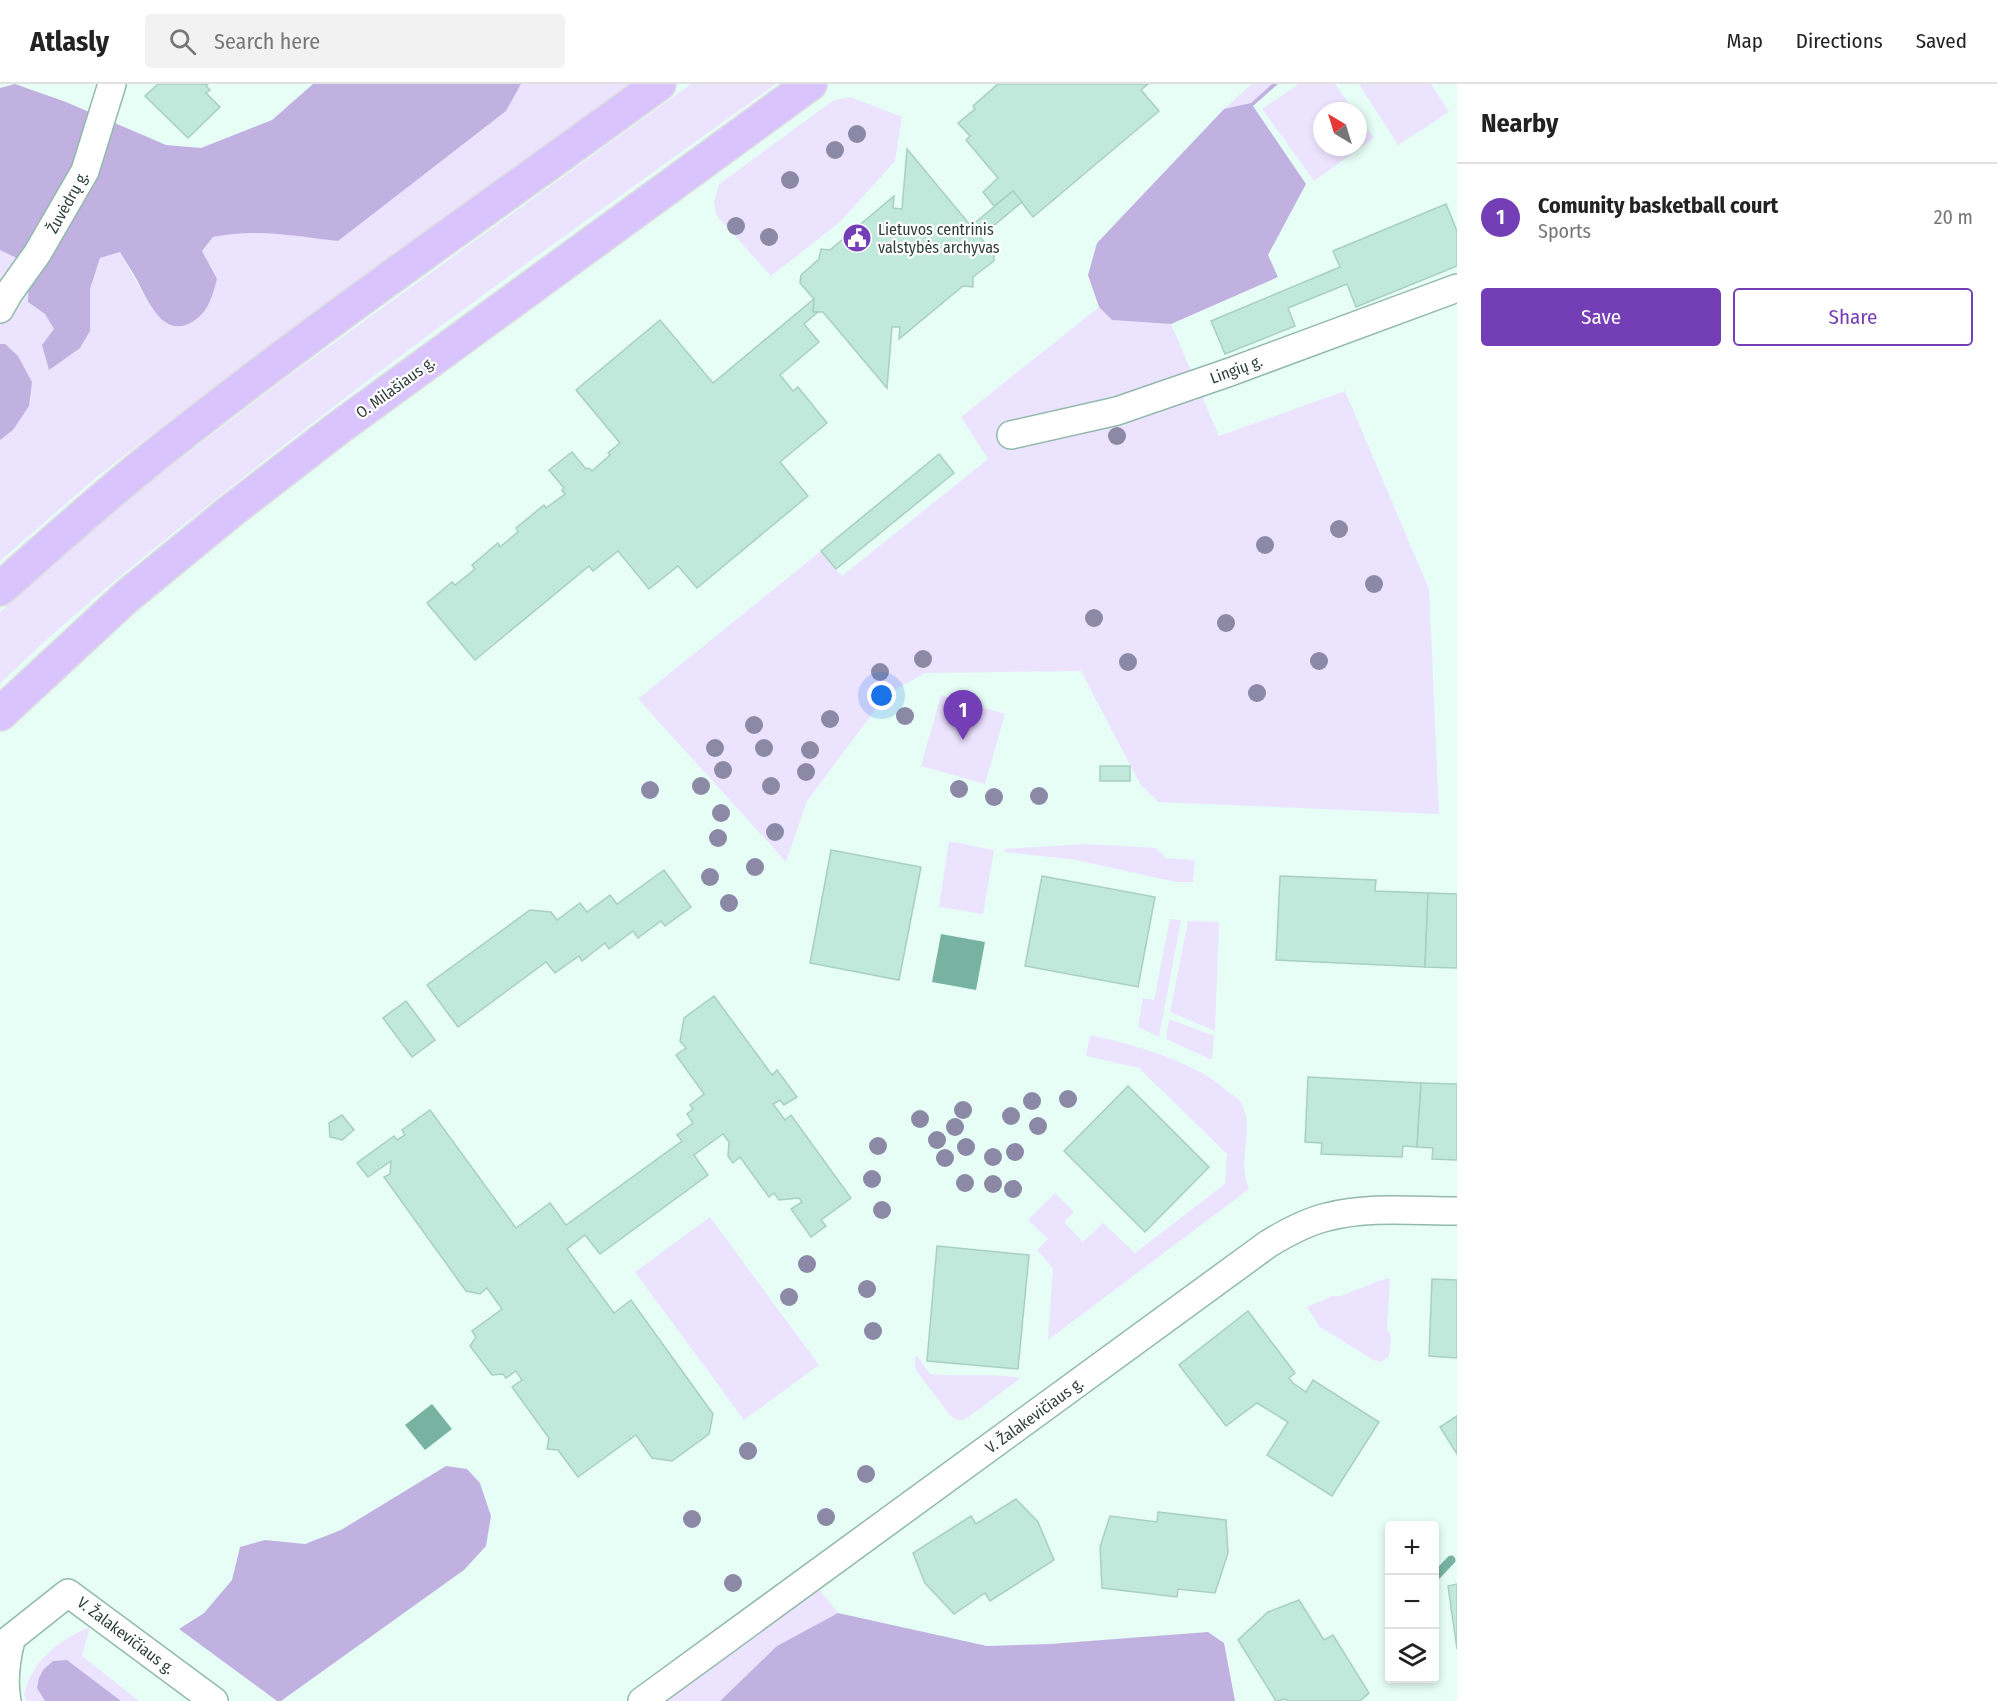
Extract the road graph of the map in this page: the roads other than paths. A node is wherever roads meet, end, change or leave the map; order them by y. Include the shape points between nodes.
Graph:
1 (112, 84) edge
2 (659, 84) edge
3 (810, 84) edge
4 (1457, 288) edge
5 (0, 309) edge
6 (1011, 435) dead end
7 (0, 589) edge
8 (0, 714) edge
9 (1457, 1211) edge
10 (6, 1643) edge
11 (8, 1701) edge
12 (214, 1701) edge
13 (642, 1701) edge

1 - 5 street, Žuvėdrų g. via 85,171
2 - 7 main road via 161,450
3 - 8 main road, O. Milašiaus g. via 337,429 231,511 125,598
4 - 6 street, Lingių g. via 1118,411
9 - 13 street, V. Žalakevičiaus g. via 1364,1211 1325,1217 1268,1244
10 - 11 street, V. Žalakevičiaus g.
10 - 12 street, V. Žalakevičiaus g. via 68,1593

